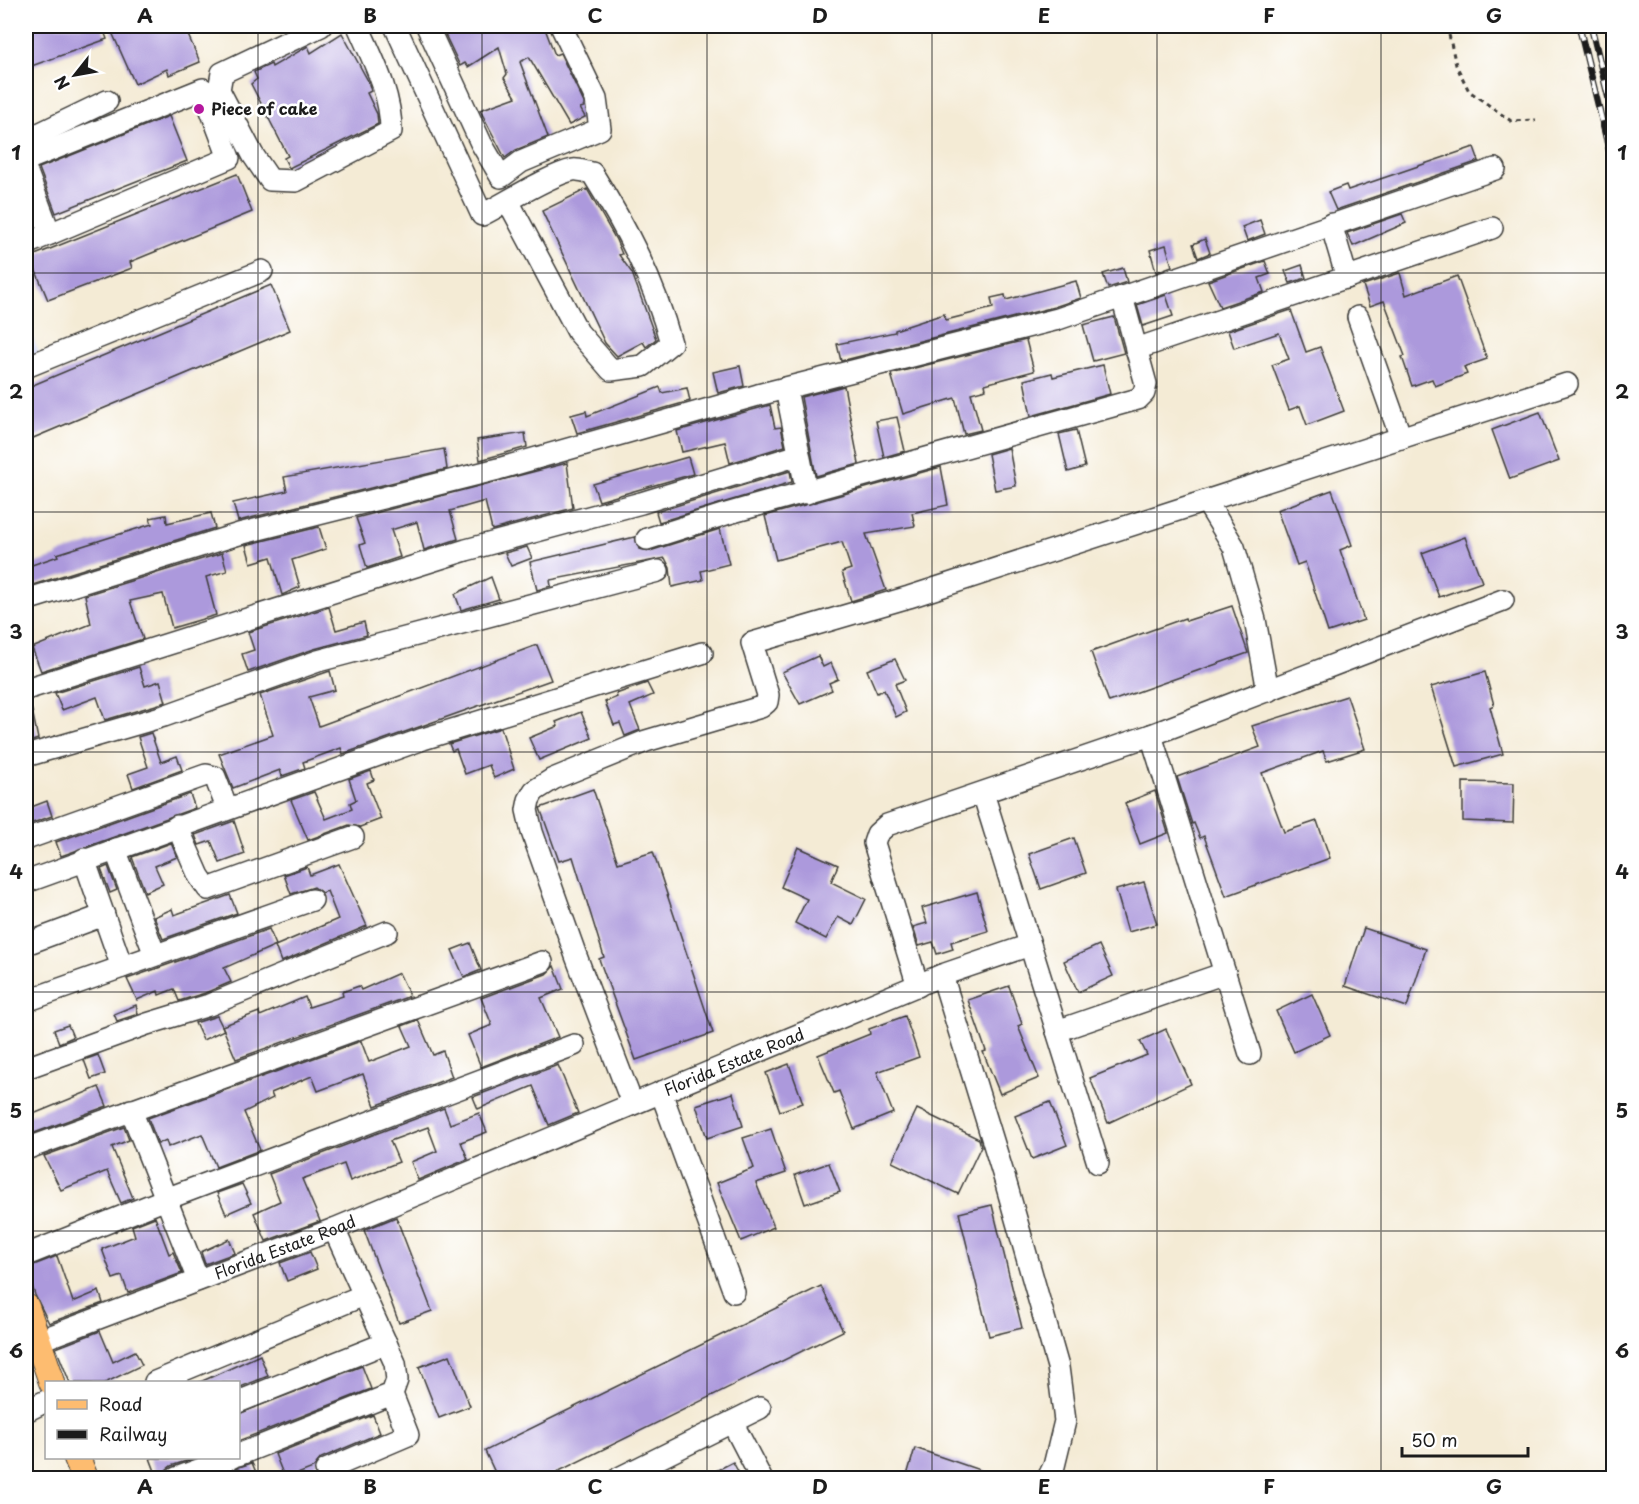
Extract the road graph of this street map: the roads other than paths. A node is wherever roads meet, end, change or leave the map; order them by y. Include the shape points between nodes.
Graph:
1 (321, 26) edge
2 (358, 26) edge
3 (395, 26) edge
4 (427, 26) edge
5 (561, 26) edge
6 (108, 101) dead end
7 (26, 140) edge
8 (26, 160) edge
9 (1495, 169) dead end
10 (26, 170) edge
11 (508, 201) junction
12 (1331, 224) junction
13 (1492, 228) dead end
14 (50, 234) junction
15 (26, 244) edge
16 (262, 271) dead end
17 (1347, 278) junction
18 (1122, 297) junction
19 (1358, 317) dead end
20 (1136, 349) junction
21 (26, 367) edge
22 (1567, 384) dead end
23 (786, 389) junction
24 (1401, 438) junction
25 (799, 455) junction
26 (807, 493) junction
27 (1206, 501) junction
28 (647, 539) dead end
29 (658, 571) dead end
30 (26, 600) edge
31 (1503, 600) dead end
32 (702, 653) dead end
33 (26, 689) edge
34 (1269, 692) junction
35 (1151, 735) junction
36 (26, 756) edge
37 (983, 792) junction
38 (227, 808) junction
39 (177, 826) junction
40 (353, 837) dead end
41 (26, 839) edge
42 (115, 849) junction
43 (84, 859) junction
44 (26, 882) edge
45 (312, 900) dead end
46 (104, 915) junction
47 (387, 932) dead end
48 (26, 944) edge
49 (1030, 945) junction
50 (155, 955) junction
51 (542, 962) dead end
52 (122, 967) junction
53 (1225, 974) junction
54 (942, 975) junction
55 (918, 986) junction
56 (26, 1001) edge
57 (1057, 1031) junction
58 (574, 1045) dead end
59 (1250, 1054) dead end
60 (26, 1068) edge
61 (662, 1092) junction
62 (628, 1105) junction
63 (131, 1110) junction
64 (26, 1149) edge
65 (1098, 1163) dead end
66 (166, 1198) junction
67 (334, 1229) junction
68 (26, 1256) edge
69 (198, 1280) junction
70 (734, 1292) dead end
71 (364, 1294) junction
72 (26, 1306) edge
73 (386, 1342) junction
74 (35, 1350) edge
75 (51, 1381) edge
76 (160, 1381) edge
77 (392, 1394) junction
78 (240, 1401) edge
79 (45, 1402) edge
80 (760, 1408) dead end
81 (26, 1411) edge
82 (732, 1422) junction
83 (240, 1454) edge
84 (77, 1459) edge
85 (228, 1459) edge
86 (85, 1479) edge
87 (176, 1479) edge
88 (329, 1479) edge
89 (619, 1479) edge
90 (761, 1479) edge
91 (1048, 1479) edge

1 - 2 street via 222,73 219,90 270,180 296,181 391,131 386,91
3 - 11 street via 483,215
4 - 5 street via 501,177 521,162 600,129 596,99
6 - 7 street
8 - 14 street via 203,89 229,158
9 - 12 street
10 - 14 street
11 - 11 street via 573,170 592,173 626,230 659,301 671,343 643,366 611,370 578,332
12 - 17 street
12 - 18 street
13 - 17 street
14 - 15 street
16 - 21 street
17 - 20 street
18 - 20 street
18 - 23 street via 1058,319
19 - 24 street
20 - 26 street via 1146,384 1138,399
22 - 24 street
23 - 25 street
23 - 30 street via 498,469 239,534
24 - 27 street
25 - 26 street
25 - 33 street via 466,550
26 - 28 street
27 - 34 street via 1234,547 1255,620
27 - 62 street via 752,643 768,695 761,707 646,741 553,779 534,791 527,810 532,832
29 - 36 street via 318,662 164,716
31 - 34 street
32 - 38 street via 423,739
34 - 35 street
35 - 37 street
35 - 53 street
37 - 49 street
37 - 55 street via 887,825 877,834 874,843
38 - 39 street
38 - 41 street via 215,777 206,775
39 - 40 street via 208,889
39 - 42 street
42 - 43 street
42 - 50 street
43 - 44 street
43 - 46 street
45 - 50 street
46 - 48 street
46 - 52 street
47 - 60 street via 209,1005
49 - 54 street, Florida Estate Road
49 - 57 street
50 - 52 street
51 - 63 street
52 - 56 street
53 - 57 street
53 - 59 street
54 - 55 street, Florida Estate Road
54 - 91 street via 1058,1367 1065,1422
55 - 61 street, Florida Estate Road
57 - 65 street
58 - 66 street
61 - 62 street, Florida Estate Road
61 - 70 street
62 - 67 street, Florida Estate Road
63 - 64 street
63 - 66 street
66 - 68 street
66 - 69 street
67 - 69 street, Florida Estate Road
67 - 71 street
69 - 74 street, Florida Estate Road
71 - 73 street
71 - 76 street
72 - 74 main road
73 - 77 street via 397,1380
73 - 78 street
74 - 75 main road
77 - 83 street
77 - 88 street via 408,1435 326,1470
79 - 81 street
80 - 82 street
82 - 89 street
82 - 90 street
84 - 86 main road
85 - 87 street

